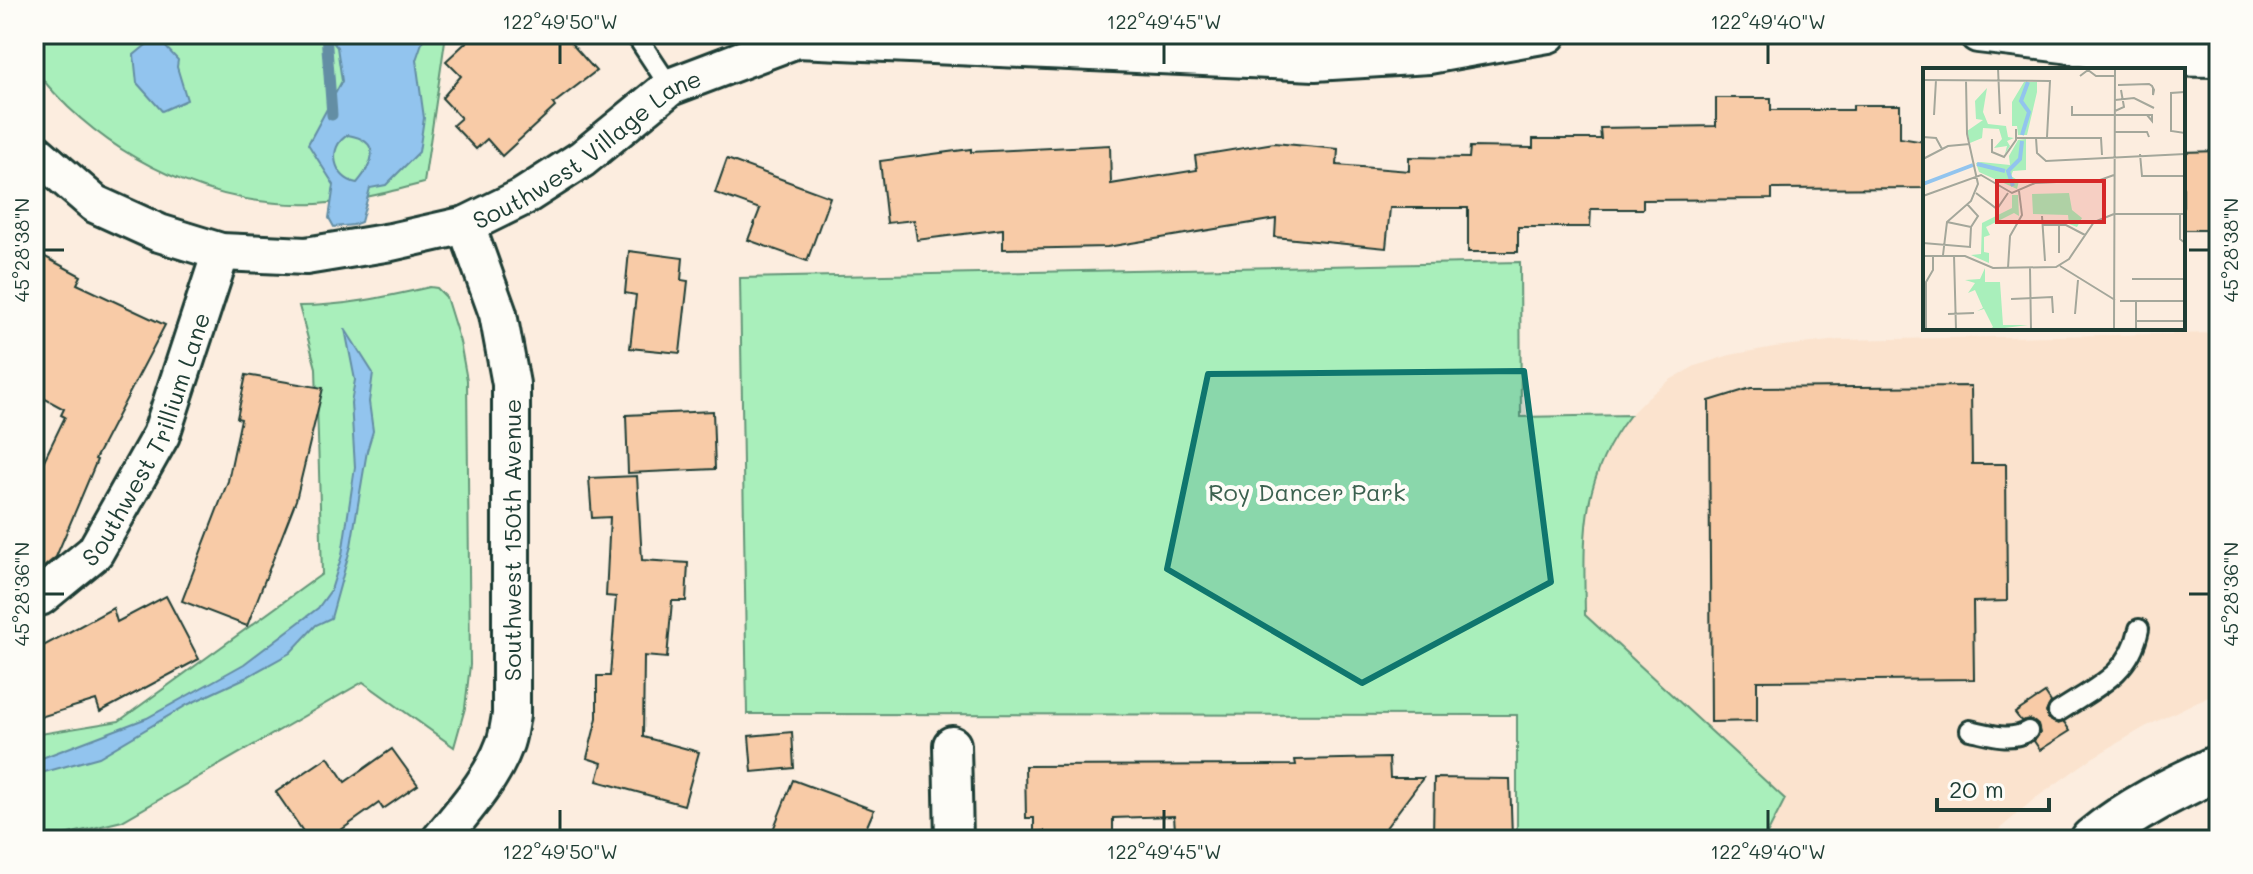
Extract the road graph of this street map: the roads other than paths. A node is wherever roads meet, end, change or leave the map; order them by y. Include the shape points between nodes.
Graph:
1 (635, 34) edge
2 (1548, 34) edge
3 (1978, 34) edge
4 (2219, 58) edge
5 (670, 87) junction
6 (34, 151) edge
7 (466, 225) junction
8 (221, 252) junction
9 (34, 598) edge
10 (2139, 629) dead end
11 (2058, 712) dead end
12 (1970, 730) dead end
13 (2028, 731) dead end
14 (952, 745) dead end
15 (2219, 767) edge
16 (440, 840) edge
17 (954, 840) edge
18 (2093, 840) edge

1 - 5 lane
2 - 5 street, Southwest Village Lane via 1429,55 1315,62 797,39
3 - 4 street via 2140,57
5 - 7 street, Southwest Village Lane via 582,159
6 - 8 street, Southwest Village Lane via 95,204 159,233
7 - 8 street, Southwest Village Lane via 306,256
7 - 16 street, Southwest 150th Avenue via 498,314 511,384 511,715 494,767
8 - 9 street, Southwest Trillium Lane via 161,435 95,552
10 - 11 lane via 2130,658 2117,672
12 - 13 lane via 2005,737
14 - 17 street
15 - 18 street via 2155,797

